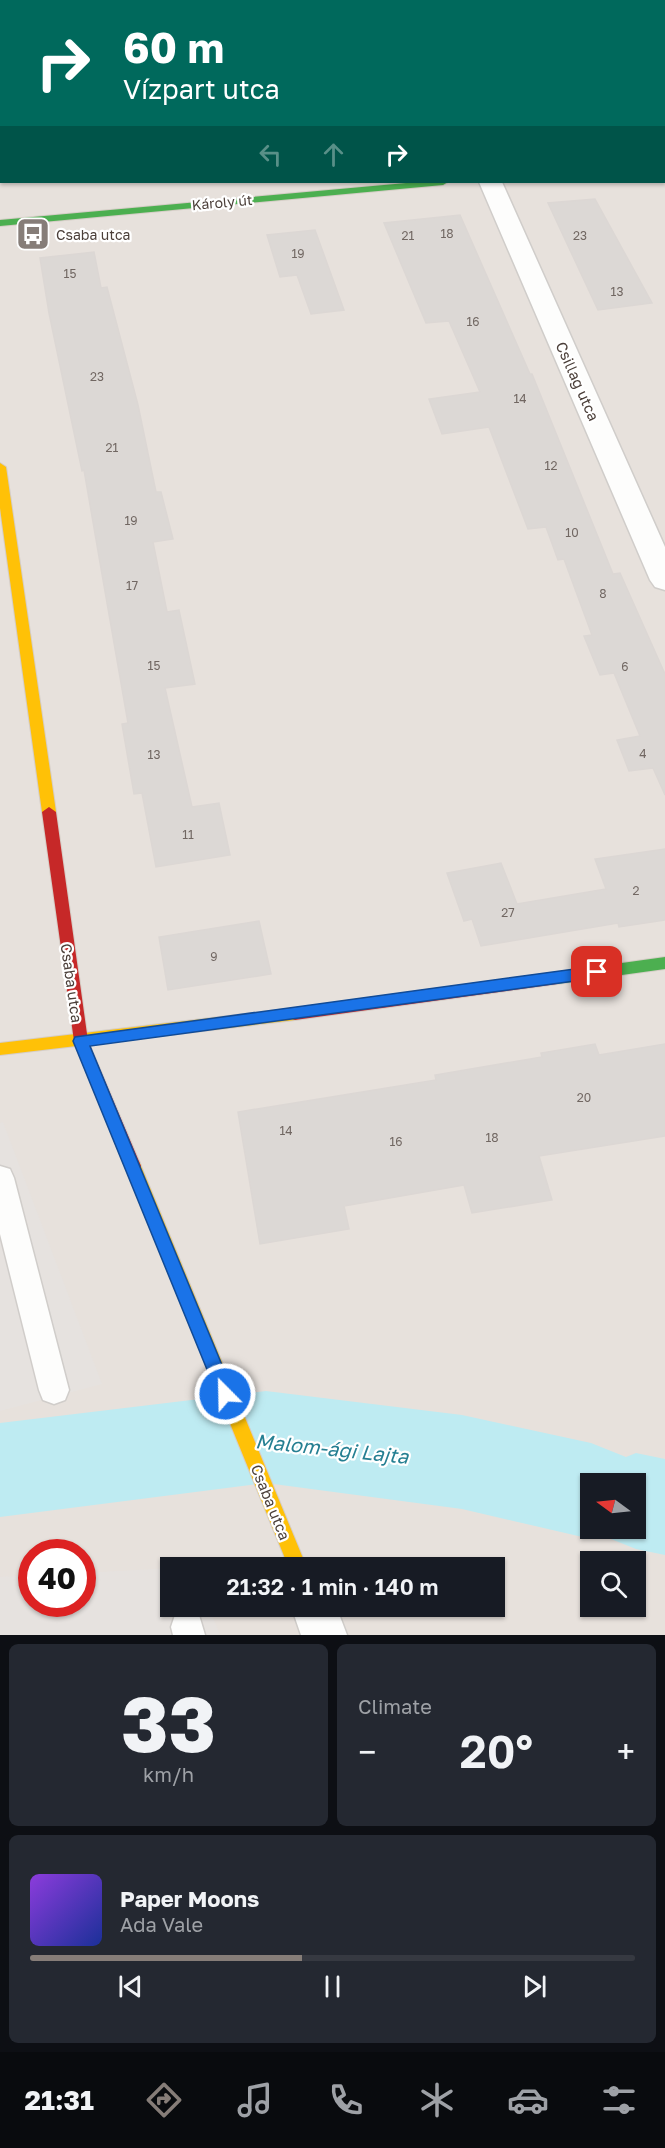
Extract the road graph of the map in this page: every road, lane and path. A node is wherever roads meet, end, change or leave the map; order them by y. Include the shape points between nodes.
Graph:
1 (432, 183) edge
2 (490, 183) edge
3 (0, 223) edge
4 (0, 467) edge
5 (665, 580) edge
6 (665, 963) edge
7 (81, 1041) junction
8 (0, 1049) edge
9 (0, 1178) edge
10 (54, 1390) dead end
11 (294, 1557) edge
12 (317, 1617) edge
13 (324, 1635) edge

1 - 3 street, Károly út
2 - 5 street, Csillag utca
4 - 7 street, Csaba utca
6 - 7 street
7 - 8 street
7 - 11 street, Csaba utca
9 - 10 lane
12 - 13 street

